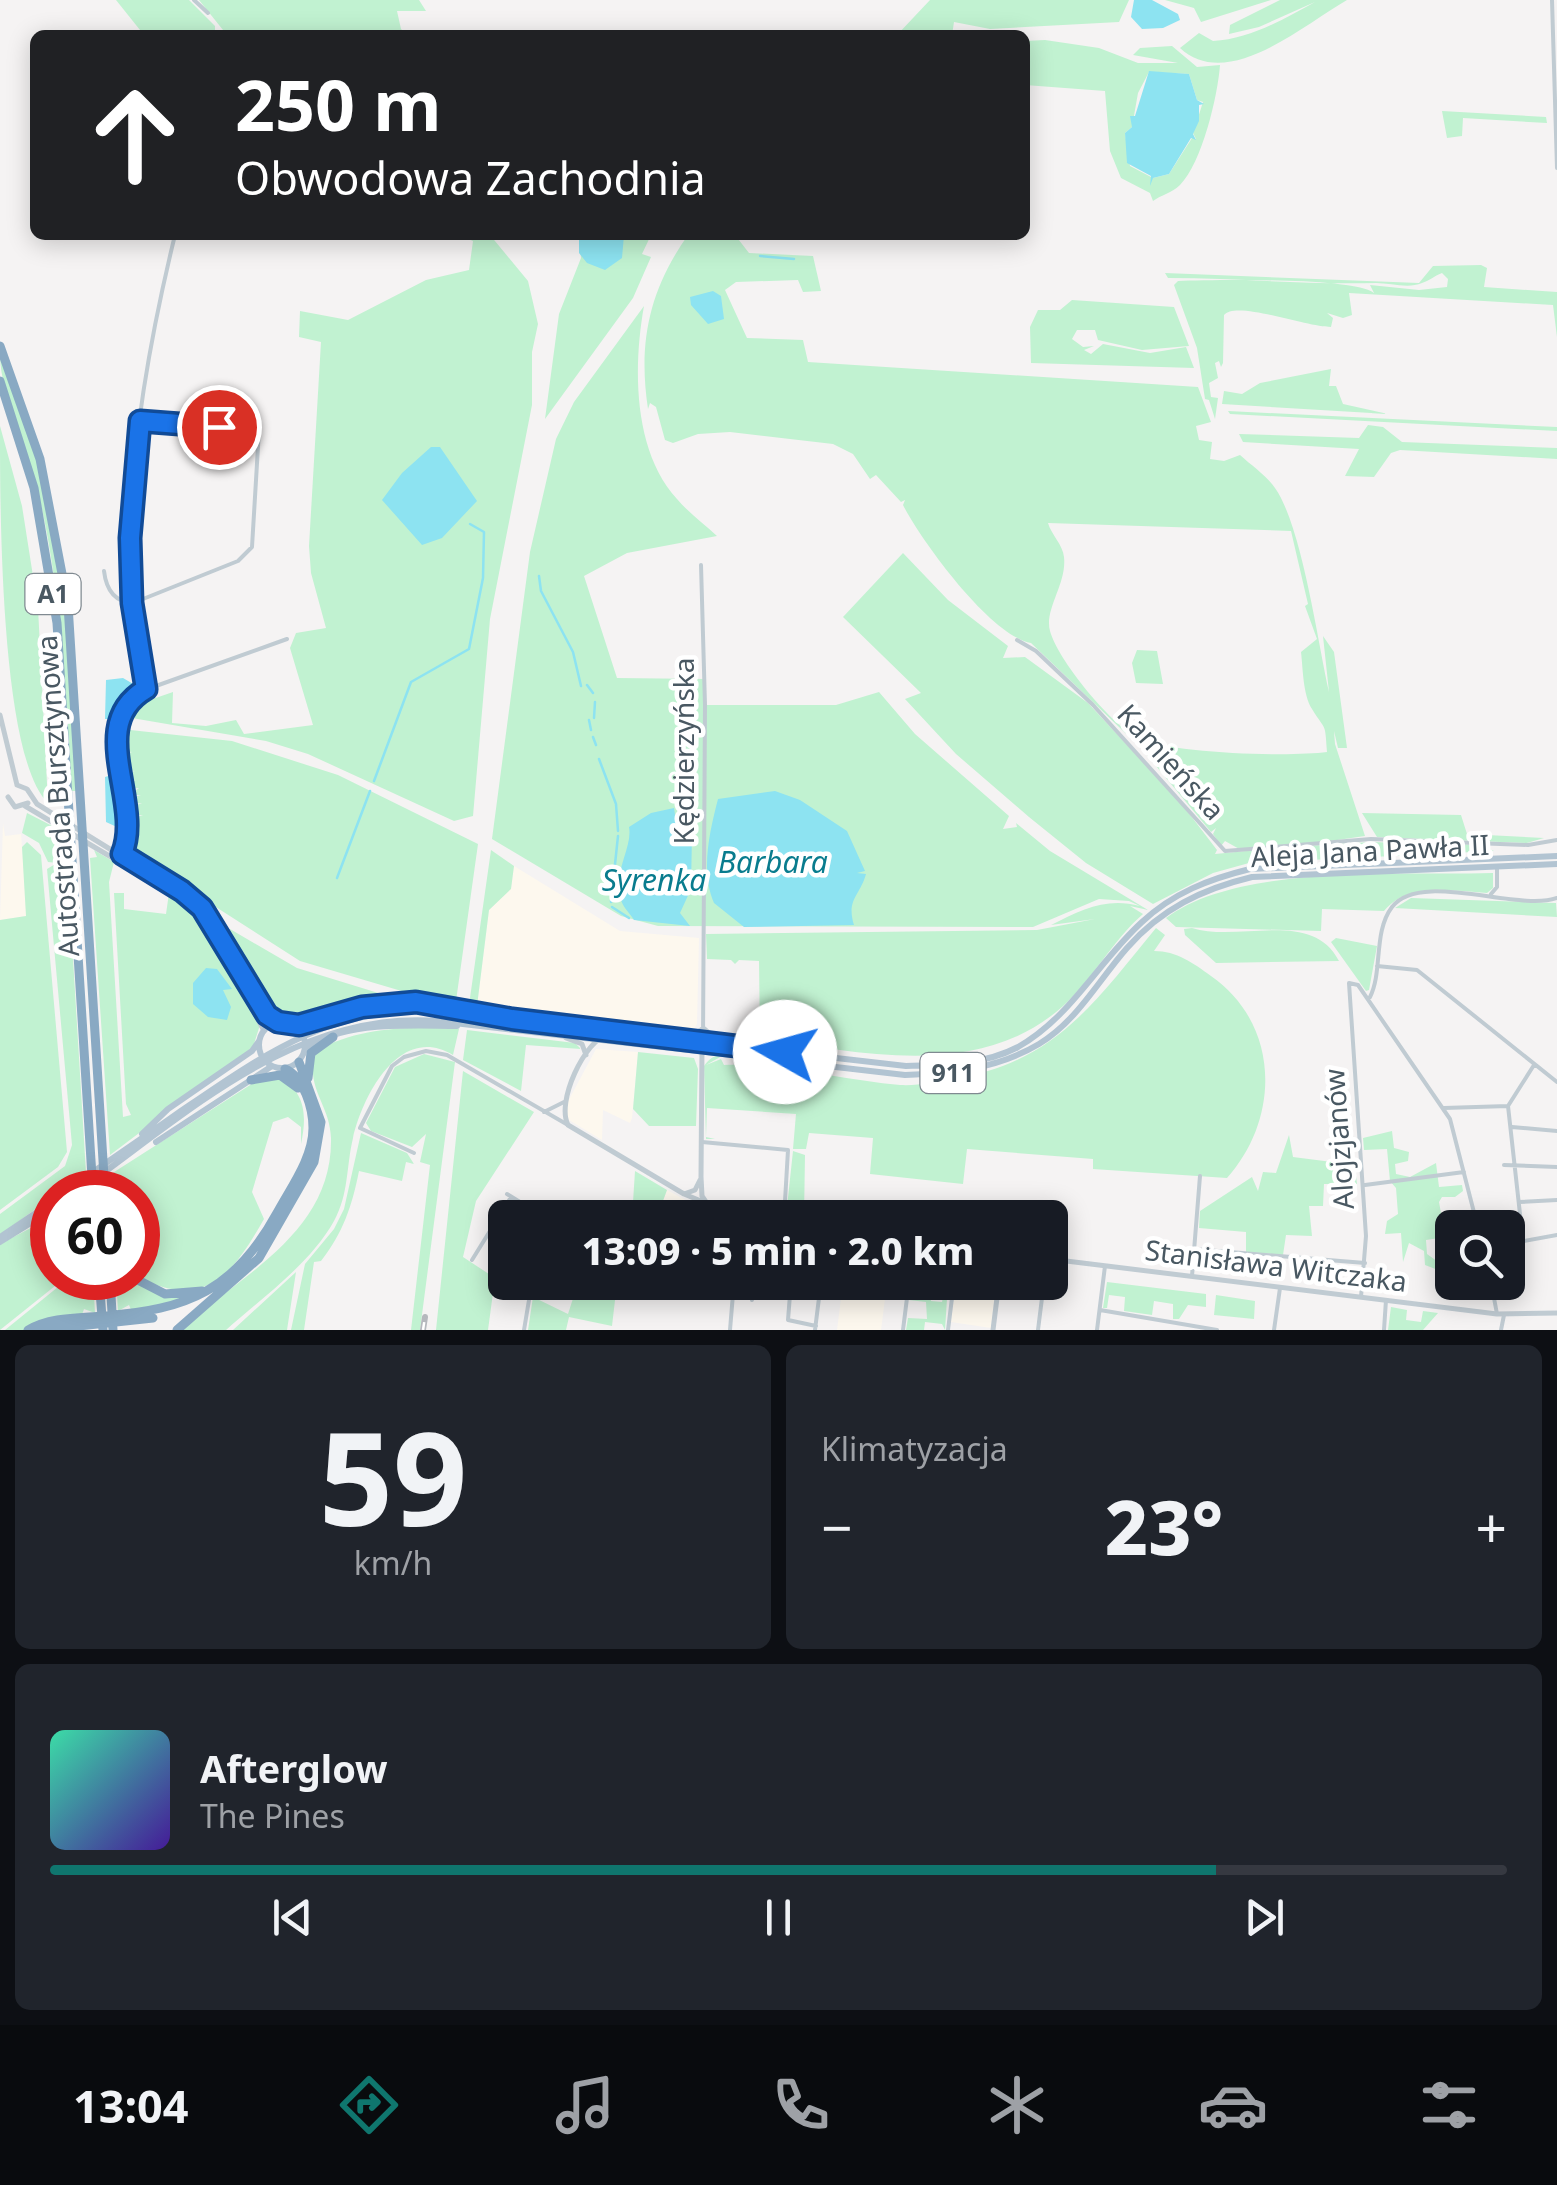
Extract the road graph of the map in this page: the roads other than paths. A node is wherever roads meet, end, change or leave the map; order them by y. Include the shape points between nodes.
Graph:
1 (194, 0) edge
2 (1552, 0) edge
3 (208, 13) dead end
4 (1557, 168) edge
5 (173, 240) edge
6 (0, 346) edge
7 (0, 381) edge
8 (140, 421) junction
9 (701, 565) dead end
10 (104, 571) dead end
11 (132, 603) junction
12 (287, 639) dead end
13 (1016, 640) dead end
14 (146, 689) junction
15 (0, 715) edge
16 (17, 786) junction
17 (30, 795) junction
18 (4, 798) edge
19 (25, 806) junction
20 (1557, 840) edge
21 (1497, 845) junction
22 (1557, 856) edge
23 (121, 857) junction
24 (1497, 862) junction
25 (1557, 864) edge
26 (1491, 894) junction
27 (1557, 898) edge
28 (1145, 925) junction
29 (1376, 966) junction
30 (1370, 998) junction
31 (512, 1019) junction
32 (278, 1022) junction
33 (294, 1025) junction
34 (703, 1028) junction
35 (264, 1031) junction
36 (325, 1032) junction
37 (627, 1032) junction
38 (557, 1035) junction
39 (597, 1038) junction
40 (686, 1039) junction
41 (259, 1041) junction
42 (702, 1041) junction
43 (723, 1044) junction
44 (305, 1050) junction
45 (702, 1052) junction
46 (718, 1053) junction
47 (586, 1058) junction
48 (299, 1062) junction
49 (1534, 1065) junction
50 (272, 1066) junction
51 (702, 1066) junction
52 (285, 1069) junction
53 (234, 1079) junction
54 (251, 1080) junction
55 (1557, 1082) edge
56 (309, 1085) junction
57 (564, 1102) junction
58 (1508, 1106) junction
59 (1444, 1108) junction
60 (544, 1112) junction
61 (312, 1123) junction
62 (568, 1125) junction
63 (1510, 1127) junction
64 (1557, 1131) edge
65 (700, 1142) junction
66 (134, 1152) junction
67 (414, 1153) dead end
68 (121, 1156) junction
69 (1514, 1164) junction
70 (1504, 1165) dead end
71 (1557, 1167) edge
72 (92, 1170) edge
73 (101, 1170) edge
74 (104, 1170) edge
75 (1464, 1172) junction
76 (1200, 1176) dead end
77 (701, 1177) junction
78 (1365, 1185) dead end
79 (684, 1194) junction
80 (696, 1200) edge
81 (705, 1200) edge
82 (785, 1200) edge
83 (1557, 1200) edge
84 (1518, 1202) junction
85 (1474, 1210) edge
86 (1519, 1210) edge
87 (30, 1218) edge
88 (30, 1222) edge
89 (488, 1232) edge
90 (1557, 1234) edge
91 (0, 1239) edge
92 (1525, 1240) edge
93 (1194, 1249) junction
94 (472, 1260) dead end
95 (1068, 1261) edge
96 (1365, 1263) junction
97 (1105, 1266) junction
98 (1192, 1276) junction
99 (220, 1288) junction
100 (1280, 1288) junction
101 (160, 1290) edge
102 (1362, 1297) junction
103 (101, 1300) edge
104 (112, 1300) edge
105 (529, 1300) edge
106 (732, 1300) edge
107 (790, 1300) edge
108 (819, 1300) edge
109 (907, 1300) edge
110 (952, 1300) edge
111 (997, 1300) edge
112 (1042, 1300) edge
113 (1386, 1300) junction
114 (1496, 1300) edge
115 (1100, 1310) junction
116 (1557, 1313) edge
117 (1500, 1314) junction
118 (87, 1321) junction
119 (1174, 1323) junction
120 (815, 1328) edge
121 (28, 1330) edge
122 (42, 1330) edge
123 (103, 1330) edge
124 (114, 1330) edge
125 (177, 1330) edge
126 (524, 1330) edge
127 (730, 1330) edge
128 (903, 1330) edge
129 (948, 1330) edge
130 (993, 1330) edge
131 (1038, 1330) edge
132 (1097, 1330) edge
133 (1172, 1330) edge
134 (1217, 1330) edge
135 (1274, 1330) edge
136 (1384, 1330) edge
137 (1501, 1330) edge

1 - 3 street
2 - 4 street
5 - 8 street
6 - 74 highway, Autostrada Bursztynowa / A1 via 34,436 69,620
7 - 72 highway, Autostrada Bursztynowa / A1 via 28,462 48,554
8 - 11 street
8 - 11 street via 262,434 248,554
9 - 34 street, Kędzierzyńska
10 - 11 street via 106,587
11 - 14 street
12 - 14 street
13 - 21 street, Kamieńska via 1101,712 1226,851 1371,840
14 - 23 street via 124,712 116,735 129,826
15 - 16 street
16 - 17 street
16 - 18 street
17 - 19 street
17 - 23 street
18 - 19 street
19 - 23 street
20 - 21 street, Kamieńska
21 - 24 street
22 - 24 main road, Aleja Jana Pawła II / 911
23 - 32 street via 202,908 267,1015
23 - 35 street via 206,922
24 - 25 main road, Aleja Jana Pawła II / 911
24 - 26 street
24 - 28 main road, Aleja Jana Pawła II / 911 via 1250,869 1220,876
26 - 27 street
26 - 29 street via 1427,892 1400,900 1388,914
28 - 43 main road, Aleja Jana Pawła II / 911 via 1071,1005 1017,1047 992,1057 906,1066
28 - 46 main road, Aleja Jana Pawła II / 911 via 1074,1014 1042,1042 996,1064 905,1075
29 - 30 street
29 - 49 street via 1417,970
30 - 59 street
30 - 96 street, Alojzjanów via 1348,984
31 - 33 main road via 416,1002 362,1007
31 - 36 main road, 911 via 402,1011 355,1016
31 - 37 main road, 911
32 - 33 main road
32 - 35 main road
33 - 44 main road
34 - 40 street
34 - 42 street, Kędzierzyńska
34 - 43 street
35 - 41 main road
36 - 38 main road, 911 via 473,1026
36 - 44 main road
36 - 53 main road, 911 via 278,1045
36 - 56 highway via 309,1058
37 - 39 street
37 - 40 main road, Aleja Jana Pawła II / 911
38 - 39 main road, 911
38 - 47 street via 579,1042
39 - 45 main road, Aleja Jana Pawła II / 911
39 - 47 street
40 - 42 main road, Aleja Jana Pawła II / 911
41 - 50 main road via 262,1058
41 - 68 main road via 168,1110
42 - 43 main road, Aleja Jana Pawła II / 911
42 - 45 street, Kędzierzyńska
44 - 48 main road
45 - 46 main road, Aleja Jana Pawła II / 911
45 - 51 street, Kędzierzyńska
46 - 51 street
47 - 57 street
48 - 52 main road
48 - 56 highway
49 - 55 street
49 - 58 street
50 - 52 main road
50 - 54 main road
51 - 65 street, Kędzierzyńska
52 - 61 highway via 297,1077
53 - 66 main road, 911
53 - 68 main road, 911
54 - 61 highway via 273,1074 291,1080
54 - 66 main road via 187,1126
56 - 99 highway via 321,1122 314,1162 267,1248
57 - 60 street
57 - 62 street
58 - 59 street
58 - 63 street
59 - 75 street
60 - 62 street
60 - 67 street via 447,1056 415,1052 392,1066 360,1128
61 - 99 highway via 306,1160 266,1234
62 - 79 street
63 - 64 street
63 - 69 street
65 - 77 street, Kędzierzyńska
65 - 82 street via 788,1150
66 - 68 main road, 911
68 - 73 main road, 911
69 - 70 street
69 - 71 street
69 - 84 street
75 - 78 street
75 - 85 street
76 - 93 street
77 - 79 street
77 - 81 street, Kędzierzyńska
79 - 80 street
83 - 84 street
84 - 86 street
87 - 91 main road
88 - 91 main road
89 - 94 street
90 - 92 street
93 - 96 street
93 - 98 street
95 - 97 street, Stanisława Witczaka
96 - 102 street, Alojzjanów
97 - 98 street, Stanisława Witczaka
97 - 115 street
98 - 100 street, Stanisława Witczaka
99 - 101 highway via 172,1295
99 - 118 highway via 176,1313
99 - 125 highway
100 - 102 street, Stanisława Witczaka
100 - 135 street
102 - 113 street, Stanisława Witczaka
103 - 123 highway
104 - 124 highway
105 - 126 street
106 - 127 street
107 - 120 street via 788,1320
108 - 120 street
109 - 128 street
110 - 129 street
111 - 130 street
112 - 131 street
113 - 117 street, Stanisława Witczaka
113 - 136 street
114 - 117 street
115 - 119 street
115 - 132 street
116 - 117 street, Stanisława Witczaka
117 - 137 street
118 - 121 highway via 47,1322
118 - 122 highway
119 - 133 street
119 - 134 street

